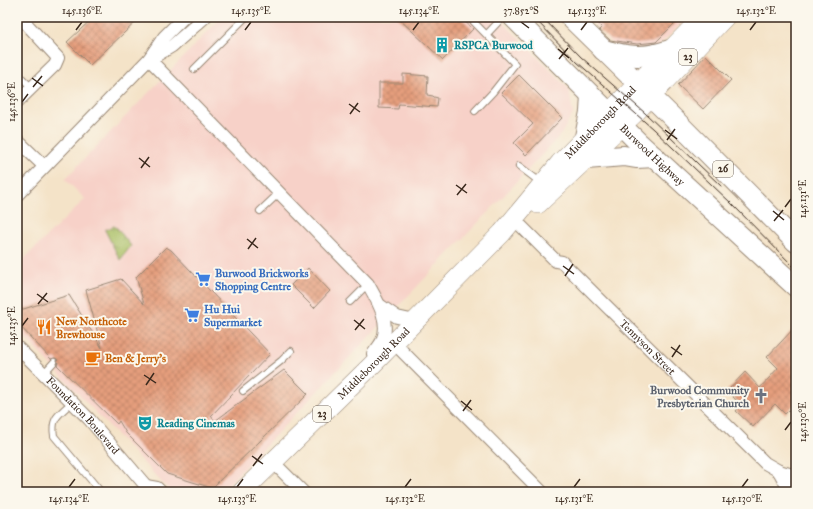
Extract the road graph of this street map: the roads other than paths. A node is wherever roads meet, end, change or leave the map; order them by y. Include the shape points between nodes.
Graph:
1 (20, 17) edge
2 (184, 17) edge
3 (205, 17) edge
4 (246, 17) edge
5 (469, 17) edge
6 (502, 17) edge
7 (513, 17) edge
8 (570, 17) edge
9 (703, 17) edge
10 (726, 17) edge
11 (487, 34) junction
12 (603, 50) junction
13 (670, 50) junction
14 (149, 59) junction
15 (194, 69) dead end
16 (17, 73) edge
17 (31, 87) junction
18 (643, 90) junction
19 (591, 95) junction
20 (17, 102) edge
21 (475, 111) dead end
22 (615, 119) junction
23 (585, 138) junction
24 (17, 140) edge
25 (655, 157) junction
26 (586, 159) junction
27 (44, 166) junction
28 (519, 166) dead end
29 (542, 183) junction
30 (279, 193) junction
31 (17, 195) edge
32 (260, 211) dead end
33 (510, 227) junction
34 (796, 242) edge
35 (793, 279) edge
36 (368, 284) junction
37 (350, 302) dead end
38 (380, 306) junction
39 (415, 321) junction
40 (394, 343) junction
41 (17, 347) edge
42 (291, 351) dead end
43 (54, 362) dead end
44 (371, 366) junction
45 (43, 374) junction
46 (243, 391) dead end
47 (72, 402) junction
48 (273, 462) junction
49 (779, 471) junction
50 (796, 476) edge
51 (147, 489) edge
52 (101, 492) edge
53 (161, 492) edge
54 (242, 492) edge
55 (303, 492) edge
56 (542, 492) edge
57 (792, 492) edge

1 - 17 street via 58,58 55,65
2 - 14 street via 164,37
3 - 14 street via 172,46
4 - 15 lane
5 - 11 lane
6 - 11 lane
7 - 19 highway, Burwood Highway
8 - 12 highway, 26
9 - 13 main road, Middleborough Road / 23
10 - 18 main road, Middleborough Road / 23
11 - 21 lane via 515,64
12 - 13 highway via 635,57 657,55
12 - 18 highway, 26
13 - 18 main road, Middleborough Road / 23
14 - 27 street
14 - 30 street
16 - 17 lane
17 - 20 street
18 - 22 main road, Middleborough Road / 23
18 - 34 highway, 26
19 - 22 highway, Burwood Highway
19 - 23 highway
22 - 23 main road, Middleborough Road / 23
22 - 25 highway, Burwood Highway
22 - 26 main road, Middleborough Road / 23
23 - 29 main road, Middleborough Road / 23
24 - 27 street
25 - 26 highway
25 - 35 highway, Burwood Highway
26 - 33 main road, Middleborough Road / 23
27 - 31 street
28 - 29 lane
29 - 33 main road, Middleborough Road / 23
30 - 32 lane
30 - 36 street
33 - 39 main road, Middleborough Road / 23
33 - 49 street, Tennyson Street via 556,262 562,262 765,463
36 - 37 lane
36 - 38 street
38 - 39 street via 397,317
38 - 44 street via 385,327
39 - 40 main road, Middleborough Road / 23
40 - 44 main road, Middleborough Road / 23
40 - 56 street
41 - 45 street, Foundation Boulevard
42 - 46 lane
43 - 45 lane
44 - 48 main road, Middleborough Road / 23
45 - 47 street, Foundation Boulevard
47 - 51 street, Foundation Boulevard
47 - 52 lane via 56,417 52,427 54,436
48 - 54 main road, Middleborough Road / 23
48 - 55 street
49 - 50 street, Tennyson Street
49 - 57 street, Tennyson Street
51 - 53 street, Foundation Boulevard via 157,488

